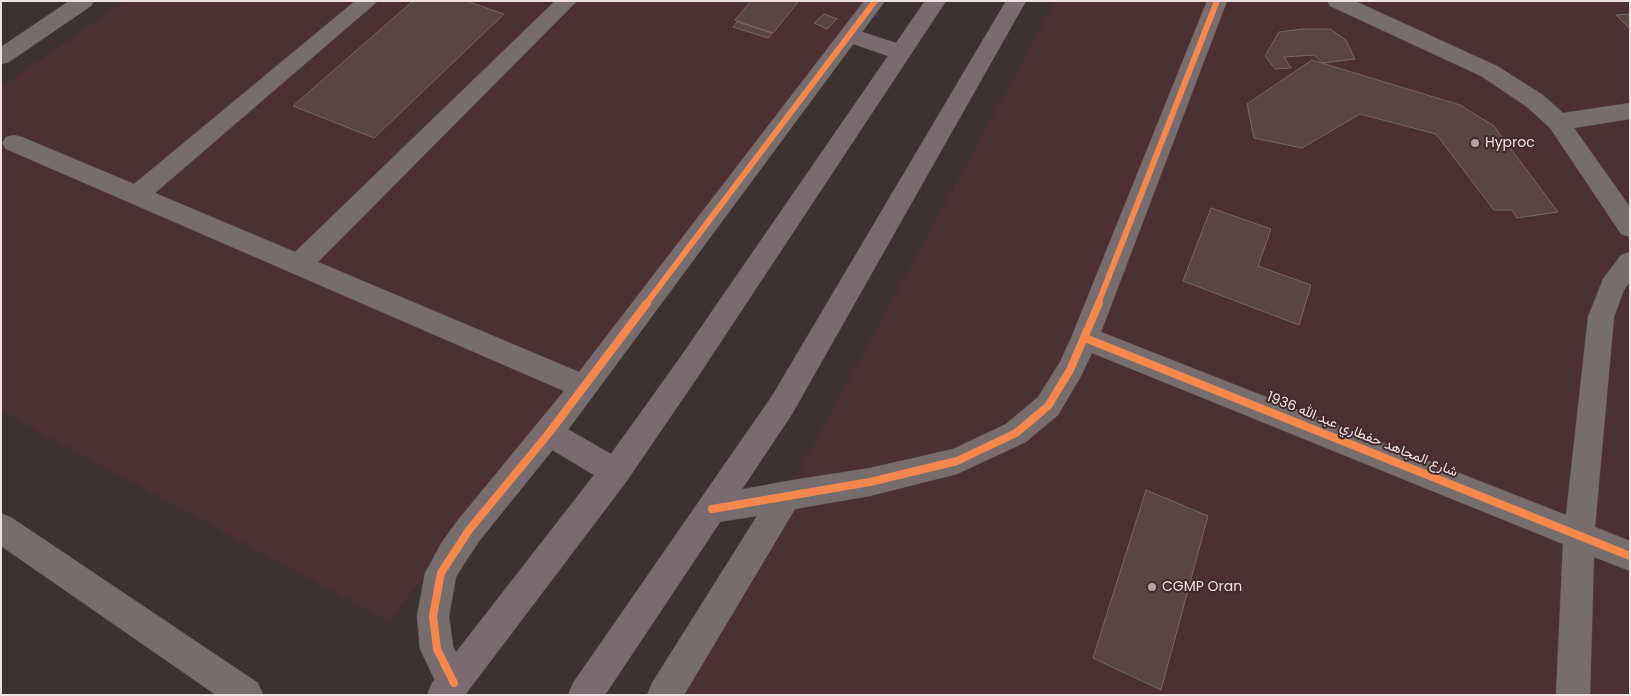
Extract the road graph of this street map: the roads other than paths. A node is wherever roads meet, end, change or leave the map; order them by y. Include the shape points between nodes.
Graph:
1 (44, 1) edge
2 (368, 1) edge
3 (567, 1) edge
4 (875, 1) edge
5 (936, 1) edge
6 (1016, 1) edge
7 (1217, 1) edge
8 (1337, 1) edge
9 (76, 6) edge
10 (850, 36) junction
11 (902, 53) junction
12 (1, 56) edge
13 (1630, 111) edge
14 (1558, 122) junction
15 (14, 143) dead end
16 (136, 196) junction
17 (1630, 227) edge
18 (1630, 262) edge
19 (299, 265) junction
20 (1085, 338) junction
21 (584, 387) junction
22 (549, 433) junction
23 (615, 472) junction
24 (787, 495) junction
25 (712, 509) junction
26 (1, 528) edge
27 (1579, 536) junction
28 (1630, 556) edge
29 (449, 689) edge
30 (246, 695) edge
31 (585, 695) edge
32 (664, 695) edge
33 (1573, 695) edge

1 - 9 street
2 - 16 street
3 - 19 street
4 - 10 street
5 - 11 main road
6 - 25 main road via 782,405
7 - 20 street
8 - 14 street via 1489,72 1535,101
9 - 12 street
10 - 11 main road
10 - 21 street
11 - 23 main road
13 - 14 street
14 - 17 street
15 - 16 street
16 - 19 street
18 - 27 street via 1612,286 1601,317
19 - 21 street
20 - 24 street via 1048,406 1016,433 957,460 870,482
20 - 27 street, شارع المجاهد حفطاري عبد الله 1936
21 - 22 street
22 - 23 main road
22 - 29 street via 469,530 440,573 433,616 437,649
23 - 29 main road
24 - 25 street
24 - 32 street
25 - 31 main road
26 - 30 street
27 - 28 street, شارع المجاهد حفطاري عبد الله 1936
27 - 33 street

